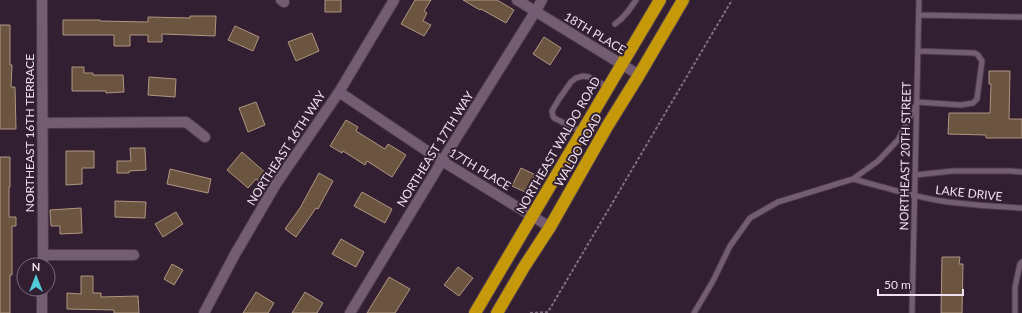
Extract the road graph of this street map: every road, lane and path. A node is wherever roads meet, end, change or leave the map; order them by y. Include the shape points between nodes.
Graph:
1 (42, 0) edge
2 (394, 0) edge
3 (517, 0) edge
4 (542, 0) edge
5 (636, 0) edge
6 (660, 0) edge
7 (683, 0) edge
8 (732, 0) edge
9 (919, 0) edge
10 (536, 12) junction
11 (919, 15) junction
12 (1022, 17) edge
13 (615, 24) dead end
14 (918, 52) junction
15 (622, 64) junction
16 (639, 75) junction
17 (608, 87) junction
18 (339, 92) junction
19 (916, 103) junction
20 (42, 123) junction
21 (582, 132) junction
22 (205, 137) dead end
23 (442, 161) junction
24 (1022, 172) edge
25 (915, 175) junction
26 (853, 179) junction
27 (914, 196) junction
28 (1022, 208) edge
29 (533, 216) junction
30 (550, 227) junction
31 (134, 255) dead end
32 (43, 257) edge
33 (56, 259) edge
34 (1022, 262) edge
35 (42, 297) edge
36 (478, 308) edge
37 (42, 313) edge
38 (204, 313) edge
39 (350, 313) edge
40 (497, 313) edge
41 (530, 313) edge
42 (694, 313) edge
43 (912, 313) edge
44 (1015, 313) edge

1 - 20 street, NORTHEAST 16TH TERRACE
2 - 18 street, NORTHEAST 16TH WAY
3 - 10 street, 18TH PLACE
4 - 10 street, NORTHEAST 17TH WAY
5 - 13 lane
6 - 15 highway, NORTHEAST WALDO ROAD
7 - 16 highway, WALDO ROAD
8 - 41 path via 548,312
9 - 11 lane, NORTHEAST 20TH STREET
10 - 15 street, 18TH PLACE
10 - 23 street, NORTHEAST 17TH WAY
11 - 12 lane
11 - 14 lane, NORTHEAST 20TH STREET
14 - 19 lane, NORTHEAST 20TH STREET
14 - 19 lane via 975,53 982,62 977,99 973,103
15 - 16 street, 18TH PLACE
15 - 17 highway, NORTHEAST WALDO ROAD
16 - 30 highway, WALDO ROAD
17 - 21 highway, NORTHEAST WALDO ROAD
17 - 21 lane via 589,77 580,77 571,82 556,105 552,112 554,118
18 - 23 street, 17TH PLACE
18 - 38 street, NORTHEAST 16TH WAY via 276,184
19 - 25 lane, NORTHEAST 20TH STREET
19 - 26 lane via 898,140 878,161
20 - 22 street via 186,122
20 - 32 street, NORTHEAST 16TH TERRACE
21 - 29 highway, NORTHEAST WALDO ROAD
23 - 29 street, 17TH PLACE
23 - 39 street, NORTHEAST 17TH WAY
24 - 25 lane via 953,171
25 - 27 lane, NORTHEAST 20TH STREET
26 - 27 lane, LAKE DRIVE
26 - 42 lane via 778,202 750,218 730,246
27 - 28 lane, LAKE DRIVE via 948,202
27 - 43 lane, NORTHEAST 20TH STREET
29 - 30 street, 17TH PLACE
29 - 36 highway, NORTHEAST WALDO ROAD
30 - 40 highway, WALDO ROAD
31 - 33 street
34 - 44 lane via 1015,287
35 - 37 street

